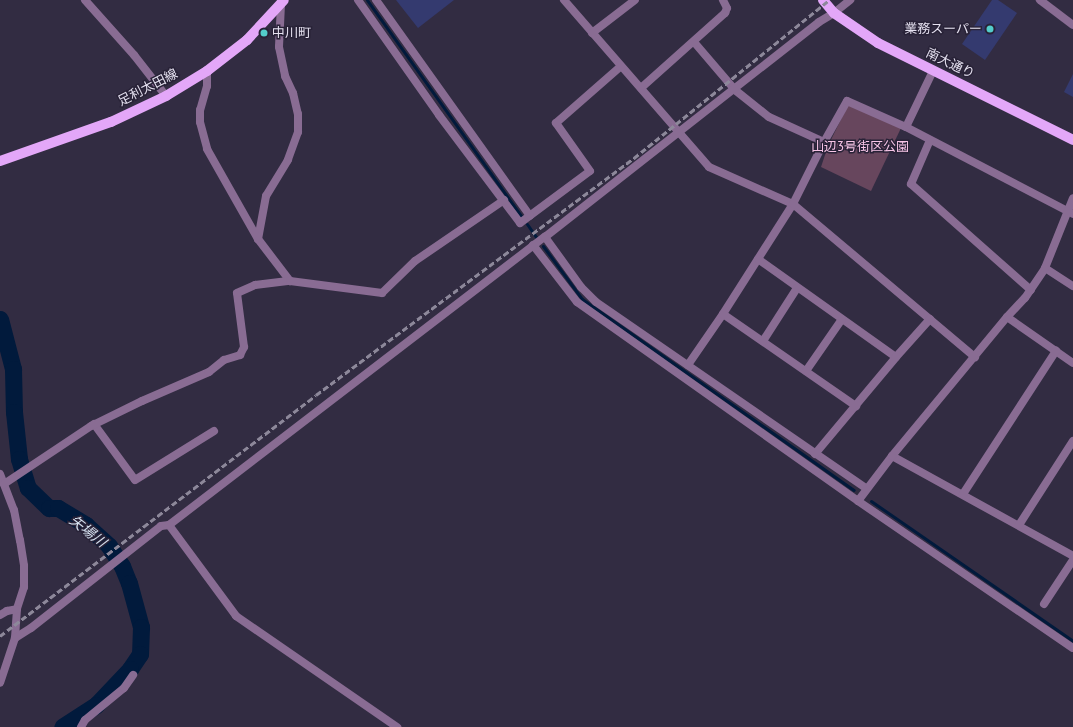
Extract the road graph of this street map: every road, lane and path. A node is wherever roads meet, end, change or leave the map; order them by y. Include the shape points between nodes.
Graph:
1 (85, 0) edge
2 (358, 0) edge
3 (376, 0) edge
4 (564, 0) edge
5 (635, 0) edge
6 (723, 0) edge
7 (822, 0) edge
8 (850, 0) edge
9 (1040, 0) edge
10 (283, 2) edge
11 (834, 12) junction
12 (1073, 25) edge
13 (592, 33) junction
14 (694, 42) junction
15 (620, 67) junction
16 (207, 71) junction
17 (933, 71) junction
18 (641, 88) junction
19 (735, 90) junction
20 (166, 96) junction
21 (906, 127) junction
22 (678, 134) junction
23 (930, 140) junction
24 (1073, 140) edge
25 (824, 142) junction
26 (0, 161) edge
27 (1073, 198) edge
28 (504, 200) junction
29 (793, 204) junction
30 (1070, 213) edge
31 (530, 216) junction
32 (545, 237) junction
33 (258, 239) junction
34 (533, 245) junction
35 (758, 259) junction
36 (1045, 268) junction
37 (290, 281) junction
38 (1073, 286) edge
39 (797, 288) junction
40 (1031, 290) junction
41 (724, 314) junction
42 (1007, 317) junction
43 (842, 319) junction
44 (930, 319) junction
45 (763, 341) junction
46 (1056, 351) junction
47 (896, 357) junction
48 (975, 357) junction
49 (1073, 363) edge
50 (688, 365) junction
51 (806, 371) junction
52 (856, 406) junction
53 (94, 424) junction
54 (214, 431) dead end
55 (1073, 441) edge
56 (816, 454) junction
57 (892, 456) junction
58 (0, 474) edge
59 (4, 484) junction
60 (867, 489) junction
61 (962, 494) junction
62 (858, 501) junction
63 (169, 524) junction
64 (1019, 525) junction
65 (1073, 556) edge
66 (1073, 560) edge
67 (1044, 604) dead end
68 (17, 609) junction
69 (0, 615) edge
70 (15, 638) junction
71 (1073, 648) edge
72 (134, 675) dead end
73 (0, 683) edge
74 (84, 726) edge
75 (395, 726) edge

1 - 20 street
2 - 28 street via 439,115
3 - 31 street
4 - 13 street
5 - 13 street
6 - 14 street via 727,8 725,14
7 - 11 main road, 南大通り
8 - 11 street
9 - 12 street
10 - 16 main road, 足利太田線 via 247,40
10 - 33 street via 279,47 285,76 298,114 298,132 288,160 266,196
11 - 17 main road, 南大通り via 878,43
11 - 19 street
13 - 15 street
14 - 18 street
14 - 19 street
15 - 18 street
15 - 31 street via 556,124 590,171
16 - 20 main road, 足利太田線
16 - 33 street via 207,86 200,110 200,122 207,149
17 - 21 street
17 - 24 main road, 南大通り
18 - 22 street
19 - 22 street
19 - 25 street via 769,117
20 - 26 main road, 足利太田線 via 111,122
21 - 23 street
21 - 25 street via 847,101
22 - 29 street via 709,167
22 - 32 street
23 - 30 street
23 - 40 street via 911,184
25 - 29 street
27 - 30 street
28 - 31 street via 520,222
28 - 37 street via 415,261 382,293
29 - 35 street
29 - 44 street
30 - 36 street
32 - 34 street
32 - 50 street via 596,302
33 - 37 street
34 - 62 street via 577,302
34 - 63 street
35 - 39 street
35 - 41 street
36 - 38 street
36 - 40 street
37 - 53 street via 255,285 237,293 244,347 240,355 224,360 209,372
39 - 43 street
39 - 45 street
40 - 42 street
41 - 45 street
41 - 50 street
42 - 46 street
42 - 48 street
43 - 47 street
43 - 51 street
44 - 47 street
44 - 48 street
45 - 51 street
46 - 49 street
46 - 61 street
47 - 52 street
48 - 57 street
50 - 56 street
51 - 52 street
52 - 56 street
53 - 54 street via 135,480
53 - 59 street
55 - 64 street
56 - 60 street
57 - 60 street
57 - 61 street
58 - 59 street
59 - 68 street via 14,510 24,566 24,587
60 - 62 street
61 - 64 street
62 - 71 street
63 - 70 street via 161,526
63 - 75 street via 236,616
64 - 65 street
66 - 67 street
68 - 69 street
68 - 70 street
70 - 73 street
72 - 74 street

